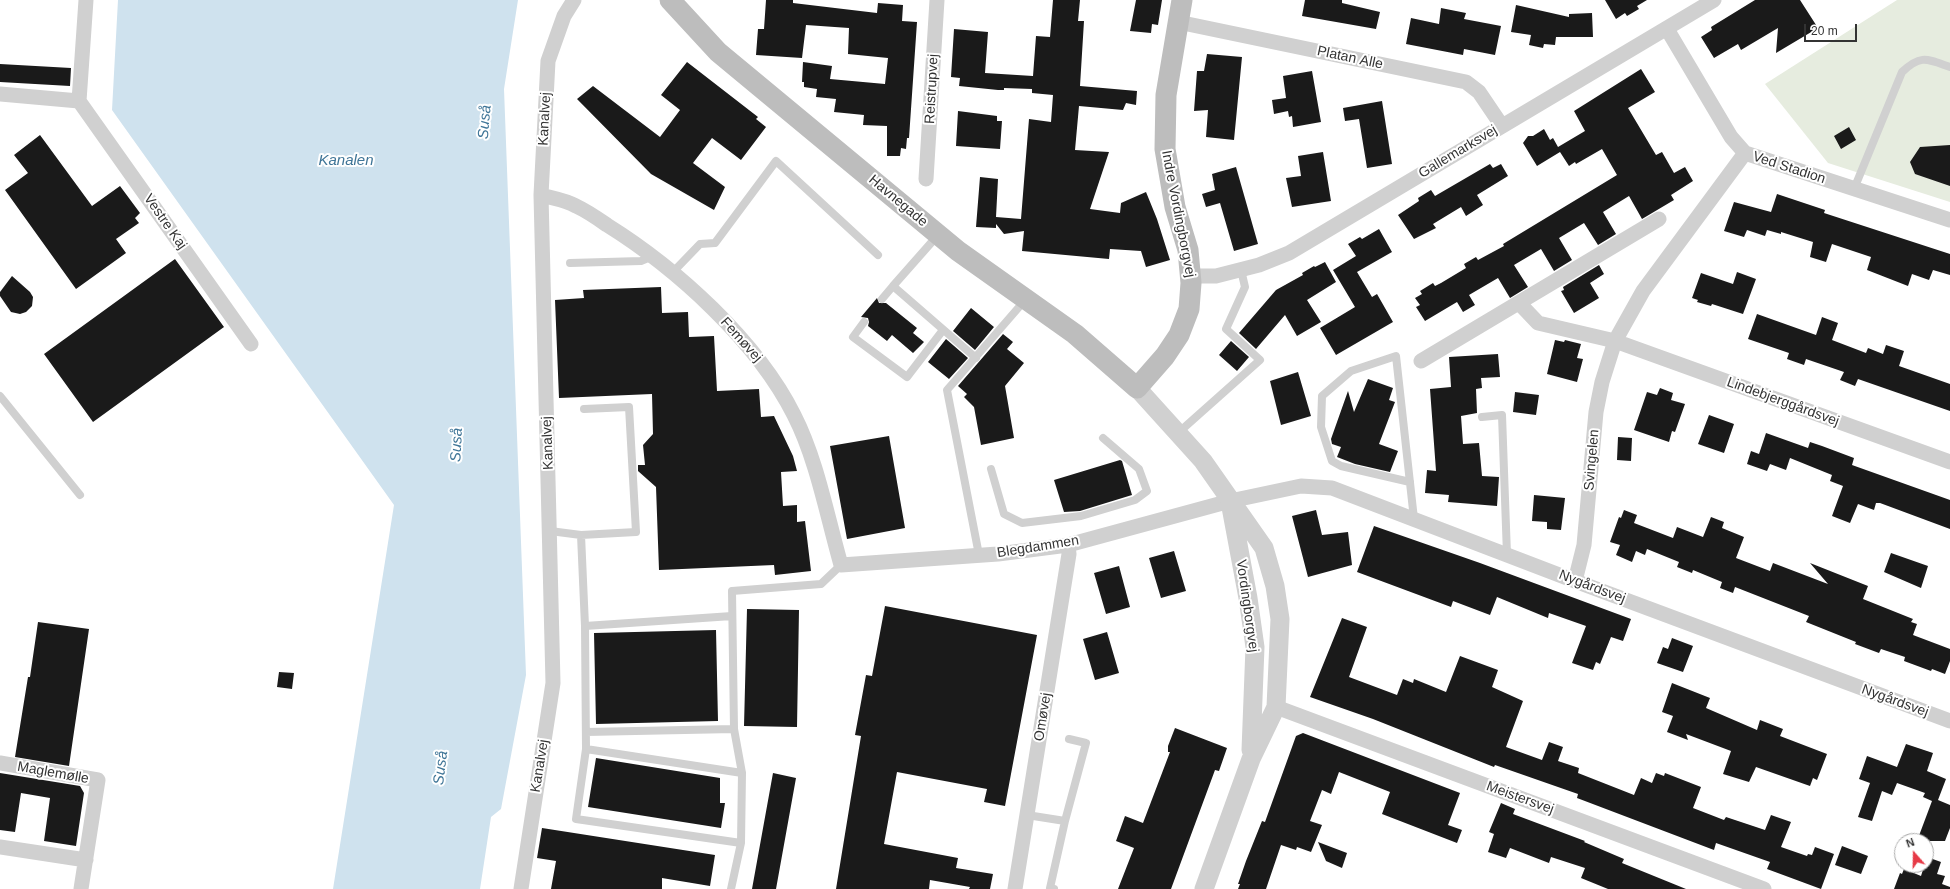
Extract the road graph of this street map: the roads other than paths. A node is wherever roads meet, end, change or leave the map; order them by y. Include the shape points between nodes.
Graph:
1 (86, 0) edge
2 (574, 0) edge
3 (670, 0) edge
4 (937, 0) edge
5 (1182, 0) edge
6 (1714, 0) edge
7 (1178, 22) junction
8 (1667, 29) junction
9 (1950, 67) edge
10 (0, 94) edge
11 (79, 101) junction
12 (1502, 126) junction
13 (1745, 153) junction
14 (926, 179) dead end
15 (1854, 189) junction
16 (541, 195) junction
17 (1659, 219) dead end
18 (1950, 220) edge
19 (938, 234) junction
20 (878, 255) dead end
21 (653, 256) junction
22 (570, 263) dead end
23 (1241, 270) junction
24 (673, 272) junction
25 (1191, 276) junction
26 (893, 286) junction
27 (882, 299) dead end
28 (1026, 299) junction
29 (1519, 303) junction
30 (864, 322) dead end
31 (943, 330) junction
32 (1615, 341) junction
33 (251, 344) dead end
34 (976, 358) junction
35 (1421, 361) dead end
36 (1137, 388) junction
37 (0, 396) edge
38 (584, 409) dead end
39 (1482, 417) dead end
40 (1178, 433) junction
41 (1103, 438) dead end
42 (1950, 462) edge
43 (991, 469) dead end
44 (1410, 482) junction
45 (80, 495) dead end
46 (1230, 501) junction
47 (1414, 519) junction
48 (550, 531) junction
49 (581, 535) junction
50 (1068, 545) junction
51 (979, 555) junction
52 (1507, 555) junction
53 (841, 565) junction
54 (1575, 581) junction
55 (732, 616) junction
56 (585, 626) junction
57 (1276, 707) junction
58 (1950, 721) edge
59 (734, 729) junction
60 (586, 732) junction
61 (1070, 740) dead end
62 (586, 749) junction
63 (1251, 759) junction
64 (0, 764) edge
65 (742, 773) junction
66 (1027, 815) junction
67 (1065, 821) junction
68 (741, 843) junction
69 (0, 847) edge
70 (86, 860) junction
71 (81, 889) edge
72 (521, 889) edge
73 (731, 889) edge
74 (1014, 889) edge
75 (1054, 889) edge
76 (1204, 889) edge
77 (1764, 889) edge

1 - 11 street
2 - 16 street, Kanalvej via 564,16 548,61
3 - 19 main road, Havnegade via 718,52
4 - 14 street, Reistrupvej
5 - 7 main road, Indre Vordingborgvej
6 - 8 street, Gallemarksvej
7 - 12 street, Platan Alle via 1466,82 1479,92
7 - 25 main road, Indre Vordingborgvej via 1166,95 1165,149 1175,207 1188,250
8 - 12 street, Gallemarksvej
8 - 13 street, Ved Stadion via 1731,138
9 - 15 lane via 1926,59 1913,62 1902,72
10 - 11 street
11 - 33 street, Vestre Kaj
12 - 23 street, Gallemarksvej via 1289,253
13 - 15 street, Ved Stadion
13 - 32 street, Svingelen via 1643,291
15 - 18 street, Ved Stadion
16 - 21 street, Femøvej via 575,205
16 - 48 street, Kanalvej
17 - 29 street
19 - 26 lane
19 - 28 main road, Havnegade
20 - 24 lane via 776,161 715,243 700,244
21 - 22 lane via 641,261
21 - 24 street, Femøvej
23 - 25 street, Gallemarksvej via 1216,276
23 - 40 lane via 1245,287 1226,329 1260,360
24 - 53 street, Femøvej via 734,330 762,363 794,415 814,466
25 - 36 main road, Indre Vordingborgvej via 1189,309 1179,335 1165,356
26 - 27 lane
26 - 31 lane
28 - 34 lane
28 - 36 main road, Havnegade via 1074,334
29 - 32 street via 1538,323
29 - 35 street
30 - 31 lane via 853,337 907,377
31 - 34 lane
32 - 42 street, Lindebjerggårdsvej
32 - 54 street, Svingelen via 1596,412 1584,545
34 - 51 lane via 947,390
36 - 40 street, Vordingborgvej
37 - 45 lane
38 - 49 lane via 629,407 636,532
39 - 52 lane via 1502,415
40 - 46 street, Vordingborgvej via 1203,461
41 - 43 lane via 1139,469 1147,491 1135,500 1081,516 1022,524 1004,514
44 - 44 lane via 1401,403 1396,356 1351,371 1322,396 1321,427 1332,461 1341,466
44 - 47 lane
46 - 47 street, Nygårdsvej via 1301,486 1332,488
46 - 50 street, Blegdammen
46 - 57 street, Vordingborgvej via 1264,548 1275,586 1280,618
46 - 63 street, Vordingborgvej via 1255,646
47 - 52 street, Nygårdsvej
48 - 49 lane
48 - 72 street, Kanalvej via 554,683
49 - 56 lane
50 - 51 street, Blegdammen
50 - 66 street, Omøvej via 1069,554
51 - 53 street, Blegdammen
52 - 54 street, Nygårdsvej
53 - 55 lane via 821,584 732,591
54 - 58 street, Nygårdsvej
55 - 56 lane
55 - 59 lane
56 - 60 lane
57 - 63 street, Vordingborgvej
57 - 77 street, Meistersvej
59 - 60 lane
59 - 65 lane
60 - 62 lane
61 - 67 lane via 1086,743
62 - 65 lane
62 - 68 lane via 576,819
63 - 76 street, Vordingborgvej
64 - 70 street, Maglemølle via 98,780
65 - 68 lane
66 - 67 lane
66 - 74 street, Omøvej
67 - 75 lane via 1050,888
68 - 73 lane
69 - 70 street
70 - 71 street, Maglemølle

